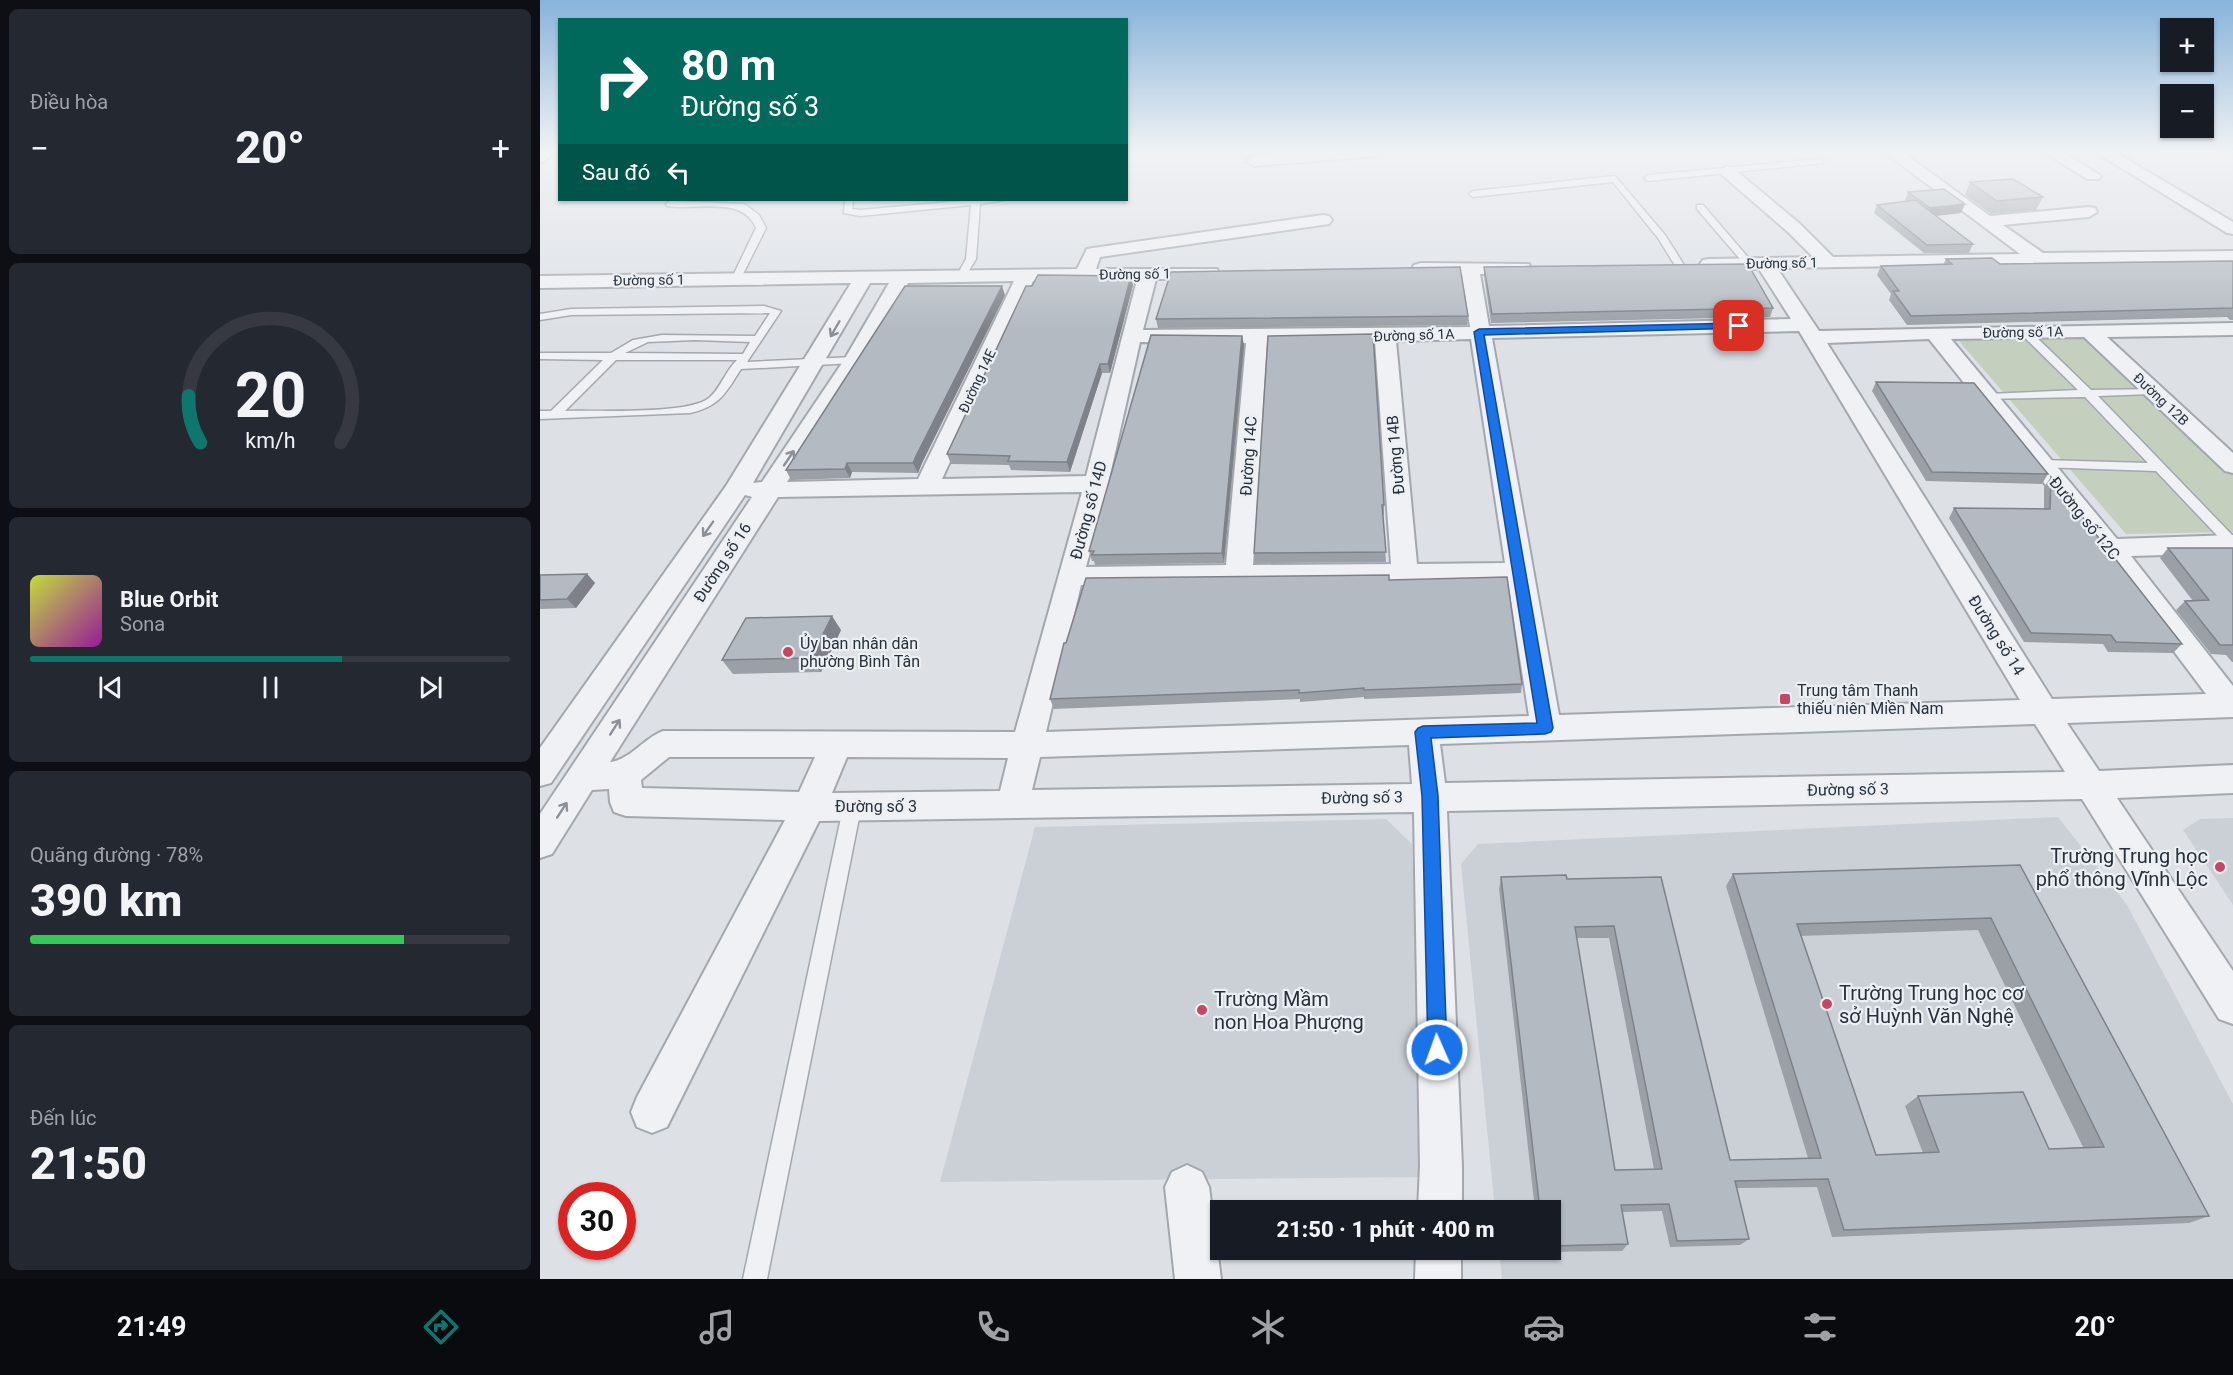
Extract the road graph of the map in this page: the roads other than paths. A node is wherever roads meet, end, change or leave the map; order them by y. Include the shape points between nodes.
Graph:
1 (747, 211) edge
2 (847, 211) edge
3 (876, 211) edge
4 (975, 211) edge
5 (1641, 211) edge
6 (1704, 211) edge
7 (1774, 211) edge
8 (1973, 211) edge
9 (2203, 211) edge
10 (2089, 212) dead end
11 (1323, 220) dead end
12 (1987, 221) junction
13 (2207, 225) dead end
14 (2233, 229) edge
15 (2233, 240) edge
16 (2233, 256) edge
17 (2040, 260) junction
18 (1828, 262) junction
19 (1757, 264) junction
20 (1656, 265) edge
21 (1679, 265) junction
22 (1539, 267) edge
23 (1470, 269) junction
24 (1398, 270) edge
25 (1231, 273) edge
26 (1148, 274) junction
27 (962, 275) junction
28 (1084, 275) junction
29 (1026, 276) junction
30 (737, 278) junction
31 (901, 278) junction
32 (864, 279) junction
33 (540, 282) edge
34 (540, 317) edge
35 (2225, 329) edge
36 (1809, 331) junction
37 (1479, 332) junction
38 (2025, 332) junction
39 (2089, 332) junction
40 (1935, 333) junction
41 (1131, 336) junction
42 (1385, 336) junction
43 (1257, 338) junction
44 (757, 339) junction
45 (2233, 343) edge
46 (540, 356) edge
47 (614, 356) junction
48 (854, 360) junction
49 (742, 362) junction
50 (815, 362) junction
51 (2153, 391) junction
52 (2087, 393) junction
53 (1988, 397) junction
54 (540, 415) edge
55 (554, 415) junction
56 (2042, 464) junction
57 (2159, 466) junction
58 (2233, 466) edge
59 (1096, 484) junction
60 (927, 486) junction
61 (769, 489) junction
62 (736, 490) junction
63 (2233, 544) edge
64 (2110, 548) junction
65 (1518, 572) junction
66 (1405, 573) junction
67 (1239, 575) junction
68 (1070, 576) junction
69 (686, 616) junction
70 (647, 617) junction
71 (2232, 705) edge
72 (2043, 711) junction
73 (1545, 728) junction
74 (1423, 732) junction
75 (553, 734) edge
76 (837, 744) junction
77 (1027, 746) junction
78 (540, 773) edge
79 (625, 774) junction
80 (583, 777) junction
81 (2233, 779) edge
82 (2091, 785) junction
83 (1430, 796) junction
84 (1013, 803) junction
85 (810, 806) junction
86 (852, 808) junction
87 (540, 843) edge
88 (2233, 1005) edge
89 (652, 1112) dead end
90 (1188, 1187) dead end
91 (1440, 1200) edge
92 (1439, 1260) edge
93 (755, 1279) edge
94 (1198, 1279) edge
95 (1438, 1279) edge

1 - 30 lane via 761,228
2 - 3 lane
4 - 27 lane via 971,259
5 - 21 lane
6 - 19 lane
7 - 18 street
8 - 12 street
9 - 14 street
10 - 12 street
11 - 28 street via 1093,253
12 - 17 street
13 - 15 street
16 - 17 street, Đường số 1
17 - 18 street, Đường số 1
18 - 19 street, Đường số 1
19 - 21 street, Đường số 1
19 - 36 street, Đường số 14
20 - 21 street, Đường số 1
22 - 23 street
23 - 24 street
23 - 37 street
25 - 26 street, Đường số 1
26 - 28 street, Đường số 1
26 - 41 street, Đường số 14D
27 - 29 street, Đường số 1
27 - 31 street, Đường số 1
28 - 29 street, Đường số 1
29 - 60 street, Đường 14E
30 - 32 street, Đường số 1
30 - 33 street, Đường số 1
31 - 32 street, Đường số 1
31 - 48 street, Đường số 16
32 -> 50 street, Đường số 16
34 - 44 lane via 582,311 776,311
35 - 39 street, Đường số 1A
35 - 45 street
36 - 37 street, Đường số 1A
36 - 40 street, Đường số 1A
36 - 72 street, Đường số 14
37 - 42 street, Đường số 1A
37 - 65 street
38 - 39 street, Đường số 1A
38 - 40 street, Đường số 1A
38 - 52 lane
39 - 51 street, Đường 12B
40 - 53 street, Đường số 12C
41 - 43 street, Đường số 1A
41 - 59 street, Đường số 14D
42 - 43 street, Đường số 1A
42 - 66 street, Đường 14B
43 - 67 street, Đường 14C
44 - 47 lane via 650,340 637,342
44 - 49 lane
46 - 47 lane
47 - 49 lane
47 - 55 lane
48 - 50 lane
61 -> 48 street, Đường số 16
49 - 50 lane
49 - 55 lane via 714,401 704,408
50 - 62 street, Đường số 16
51 - 52 lane
51 - 58 street, Đường 12B
52 - 53 lane
52 - 57 lane
53 - 56 street, Đường số 12C
54 - 55 lane
56 - 57 lane
56 - 64 street, Đường số 12C
57 - 63 lane
59 - 60 street
59 - 68 street, Đường số 14D
60 - 61 street
61 - 62 street
61 - 69 street, Đường số 16
62 -> 70 street, Đường số 16
63 - 64 street
64 - 71 street, Đường số 12C
65 - 66 street
65 - 73 street
66 - 67 street
67 - 68 street
68 - 77 street, Đường số 14D
69 - 70 street
80 -> 69 street, Đường số 16
70 - 75 street, Đường số 16
71 - 72 street
72 - 73 street
72 - 82 street, Đường số 14
73 - 74 street
74 - 77 street
74 - 83 street
75 - 78 street, Đường số 16
75 - 80 street
76 - 77 street
76 - 79 street via 663,744
76 - 85 street
77 - 84 street, Đường số 14D
79 - 80 street
79 - 85 street, Đường số 3 via 626,802
87 -> 80 street, Đường số 16
81 - 82 street, Đường số 3
82 - 83 street, Đường số 3
82 - 88 street, Đường số 14
83 - 84 street, Đường số 3
83 - 91 street
84 - 86 street, Đường số 3
85 - 86 street, Đường số 3
85 - 89 street
86 - 93 lane
90 - 94 street
92 - 95 street

